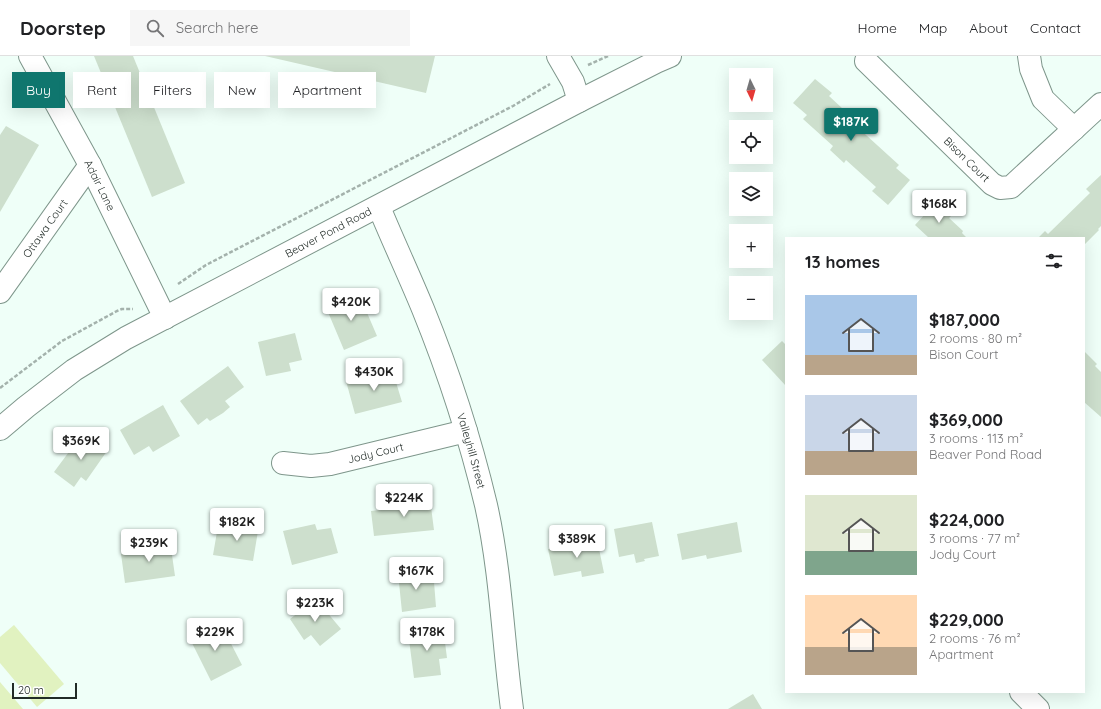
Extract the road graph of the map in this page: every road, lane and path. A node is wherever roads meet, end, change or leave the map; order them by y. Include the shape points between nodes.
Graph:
1 (30, 56) edge
2 (558, 56) edge
3 (608, 56) edge
4 (670, 56) edge
5 (1029, 56) edge
6 (866, 61) dead end
7 (583, 68) dead end
8 (551, 84) dead end
9 (579, 101) junction
10 (1101, 104) edge
11 (1074, 129) junction
12 (90, 164) junction
13 (378, 207) junction
14 (174, 287) dead end
15 (0, 292) edge
16 (135, 309) dead end
17 (165, 318) junction
18 (0, 388) edge
19 (0, 429) edge
20 (466, 431) junction
21 (283, 463) dead end
22 (1022, 693) edge
23 (512, 709) edge
24 (1038, 709) edge

1 - 12 street, Adair Lane
2 - 9 street via 573,82
3 - 7 path
4 - 9 street, Beaver Pond Road
5 - 11 street via 1031,69 1043,99
6 - 11 street, Bison Court via 992,184 1000,188 1011,187
8 - 14 path via 206,265
9 - 13 street, Beaver Pond Road
10 - 11 street, Bison Court
12 - 15 street, Ottawa Court
12 - 17 street, Adair Lane
13 - 17 street, Beaver Pond Road
13 - 20 street, Valleyhill Street via 423,309 450,379
16 - 18 path via 117,311 62,341
17 - 19 street, Beaver Pond Road via 74,370
20 - 21 street, Jody Court via 330,464 311,466
20 - 23 street, Valleyhill Street via 486,506 499,579
22 - 24 street

